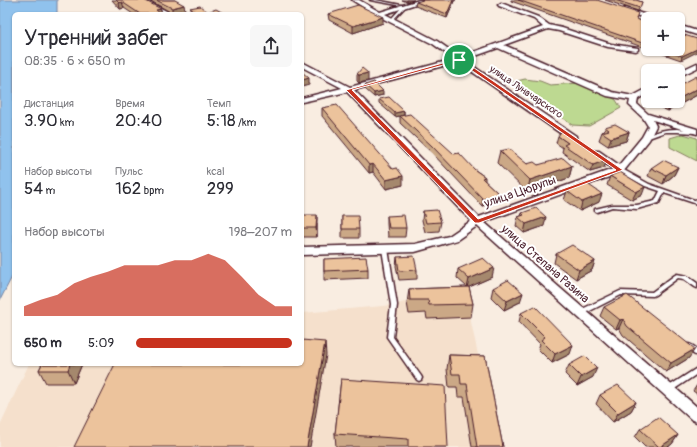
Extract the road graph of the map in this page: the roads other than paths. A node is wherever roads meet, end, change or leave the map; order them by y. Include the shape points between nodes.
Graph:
1 (141, 0) edge
2 (355, 0) edge
3 (371, 0) edge
4 (425, 0) edge
5 (500, 5) dead end
6 (405, 6) junction
7 (616, 7) edge
8 (162, 12) edge
9 (378, 14) junction
10 (641, 15) edge
11 (392, 20) junction
12 (547, 27) junction
13 (685, 29) edge
14 (697, 33) edge
15 (497, 45) junction
16 (636, 49) dead end
17 (459, 60) junction
18 (304, 65) edge
19 (697, 65) edge
20 (685, 71) edge
21 (349, 90) junction
22 (641, 94) edge
23 (634, 98) junction
24 (304, 100) edge
25 (648, 116) junction
26 (697, 132) edge
27 (646, 138) junction
28 (620, 170) junction
29 (663, 191) junction
30 (697, 203) edge
31 (597, 210) dead end
32 (477, 221) junction
33 (385, 248) junction
34 (304, 251) edge
35 (697, 286) edge
36 (620, 293) junction
37 (632, 302) edge
38 (580, 312) junction
39 (685, 344) edge
40 (697, 353) edge
41 (697, 371) edge
42 (419, 378) dead end
43 (668, 390) junction
44 (697, 416) edge

1 - 8 street
2 - 9 street, улица Луначарского
3 - 6 lane
4 - 6 street
5 - 12 street via 536,18
6 - 9 street
6 - 11 lane
7 - 10 street
9 - 11 street, улица Луначарского
11 - 17 street, улица Луначарского via 446,48
12 - 15 street
12 - 16 street via 610,46
13 - 14 street
15 - 17 street
15 - 23 street, улица Луначарского via 610,94
17 - 21 street
17 - 28 street, улица Луначарского
18 - 21 street, улица Степана Разина
19 - 20 street
21 - 24 street
21 - 32 street, улица Степана Разина
22 - 23 street
23 - 25 street via 633,105
25 - 26 street
25 - 27 street via 652,126
26 - 27 lane via 660,131
27 - 28 street
28 - 29 lane
28 - 32 street, улица Цюрупы
29 - 30 lane
29 - 31 lane via 656,202 637,207 612,206
32 - 33 street, улица Цюрупы via 453,238 415,248
32 - 38 street, улица Степана Разина
33 - 34 street, улица Цюрупы
33 - 42 lane via 394,306 390,337
35 - 36 lane via 685,277 677,276 653,294
36 - 37 lane
36 - 38 lane
38 - 43 street, улица Степана Разина
39 - 40 lane
41 - 43 lane
43 - 44 street, улица Степана Разина

